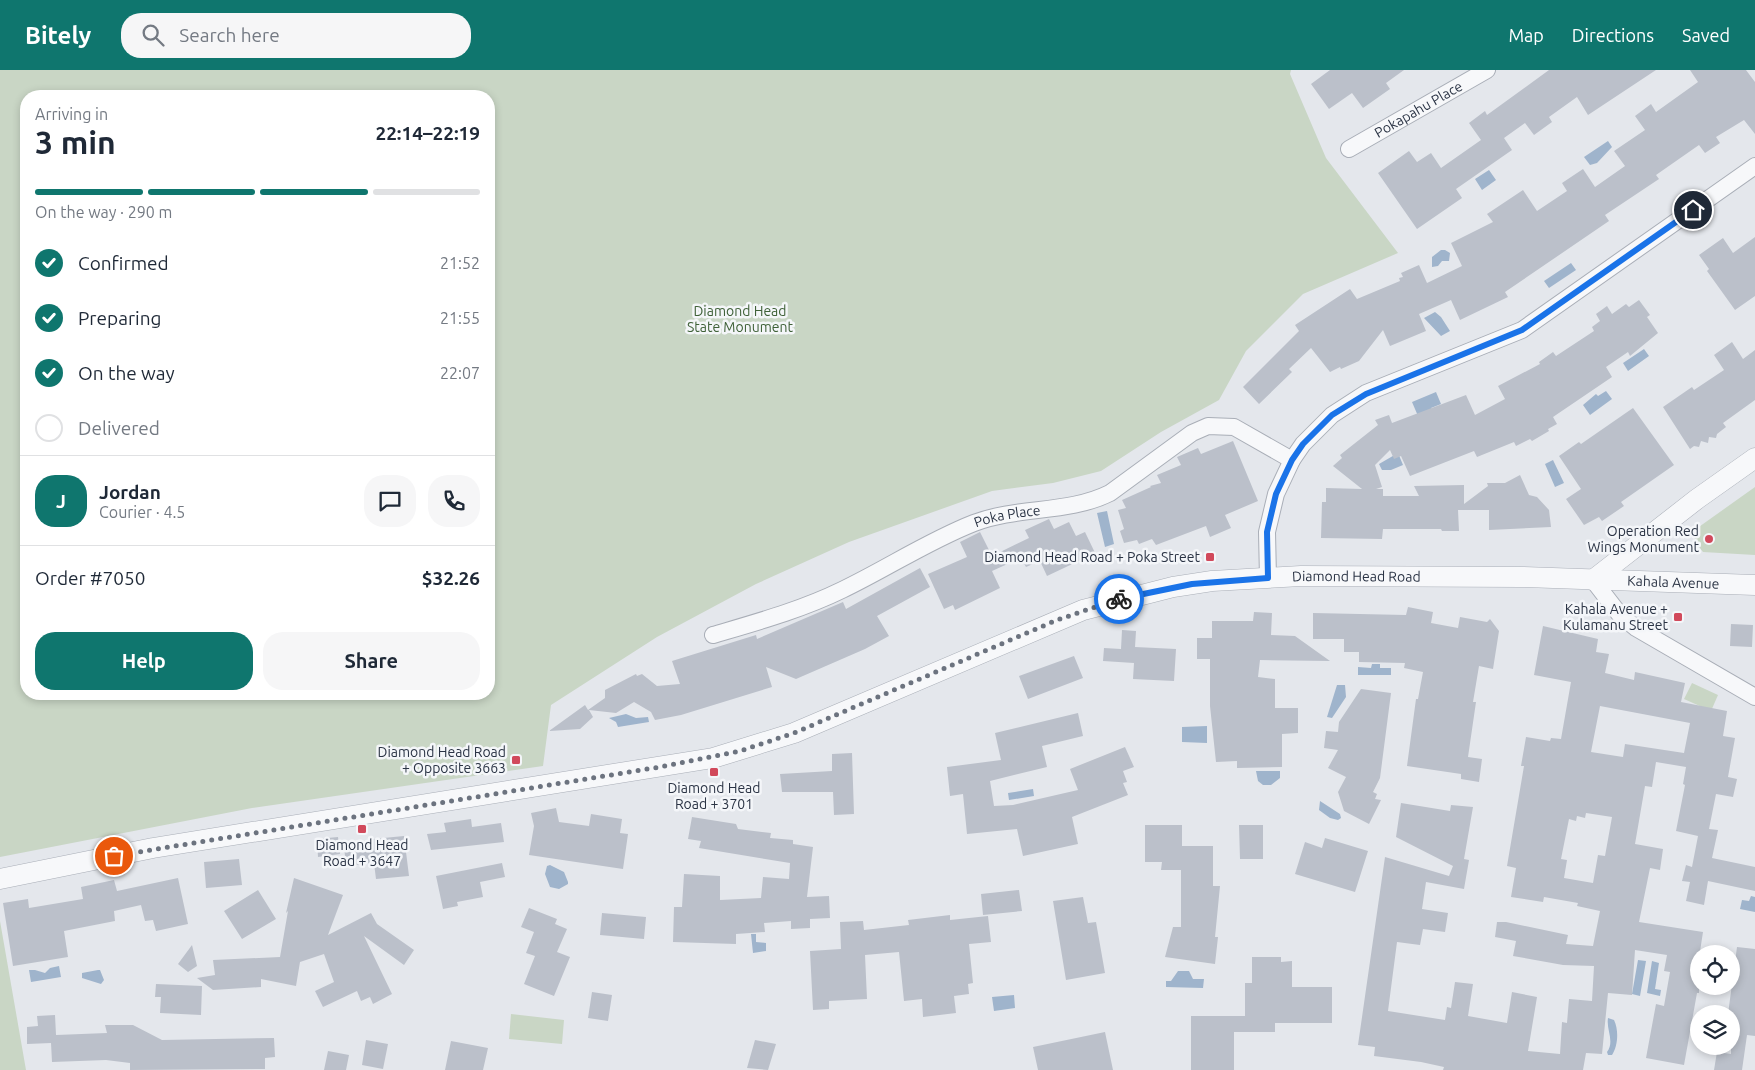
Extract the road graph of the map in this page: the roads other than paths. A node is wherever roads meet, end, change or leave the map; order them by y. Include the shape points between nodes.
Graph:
1 (1487, 70) edge
2 (1349, 149) dead end
3 (1755, 166) edge
4 (1755, 458) edge
5 (1292, 460) junction
6 (1268, 578) junction
7 (1593, 580) junction
8 (1755, 585) edge
9 (713, 635) dead end
10 (1755, 697) edge
11 (0, 879) edge

1 - 2 street, Pokapahu Place
3 - 5 street via 1522,330 1348,403 1317,429
4 - 7 street
5 - 6 street via 1276,494 1268,522
5 - 9 street, Poka Place via 1234,427 1208,426 1192,433 1098,499 985,519 818,601
6 - 7 street, Diamond Head Road via 1523,577
6 - 11 street, Diamond Head Road via 1212,581 1108,602 1057,620 794,733 713,758 153,848
7 - 8 street, Kahala Avenue
7 - 10 street via 1620,615 1636,628

